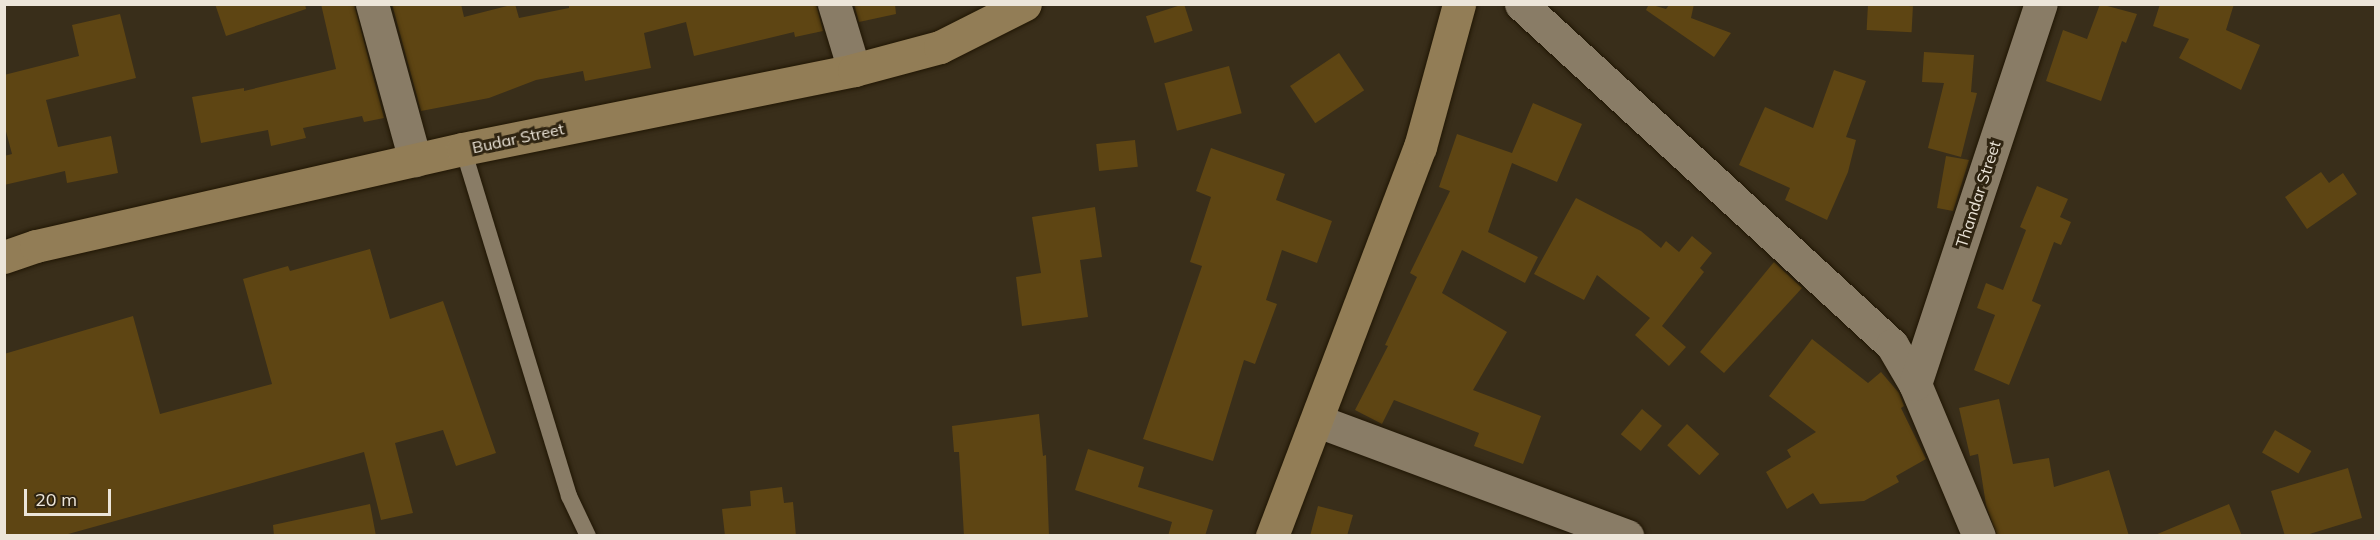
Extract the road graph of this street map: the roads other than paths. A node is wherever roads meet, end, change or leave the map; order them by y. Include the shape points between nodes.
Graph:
1 (372, 4) edge
2 (834, 4) edge
3 (1459, 4) edge
4 (1521, 4) edge
5 (2041, 4) edge
6 (1019, 7) edge
7 (854, 69) junction
8 (463, 149) junction
9 (415, 160) junction
10 (4, 257) edge
11 (1916, 384) junction
12 (1318, 421) junction
13 (588, 536) edge
14 (1272, 536) edge
15 (1628, 536) edge
16 (1978, 536) edge

1 - 9 street
2 - 7 street
3 - 12 main road via 1420,147
4 - 11 street via 1892,345
5 - 11 street, Thandar Street
6 - 7 main road, Budar Street via 940,47
7 - 8 main road, Budar Street
8 - 9 main road, Budar Street
8 - 13 lane via 569,496
9 - 10 main road, Budar Street via 36,246
11 - 16 street
12 - 14 main road
12 - 15 street

